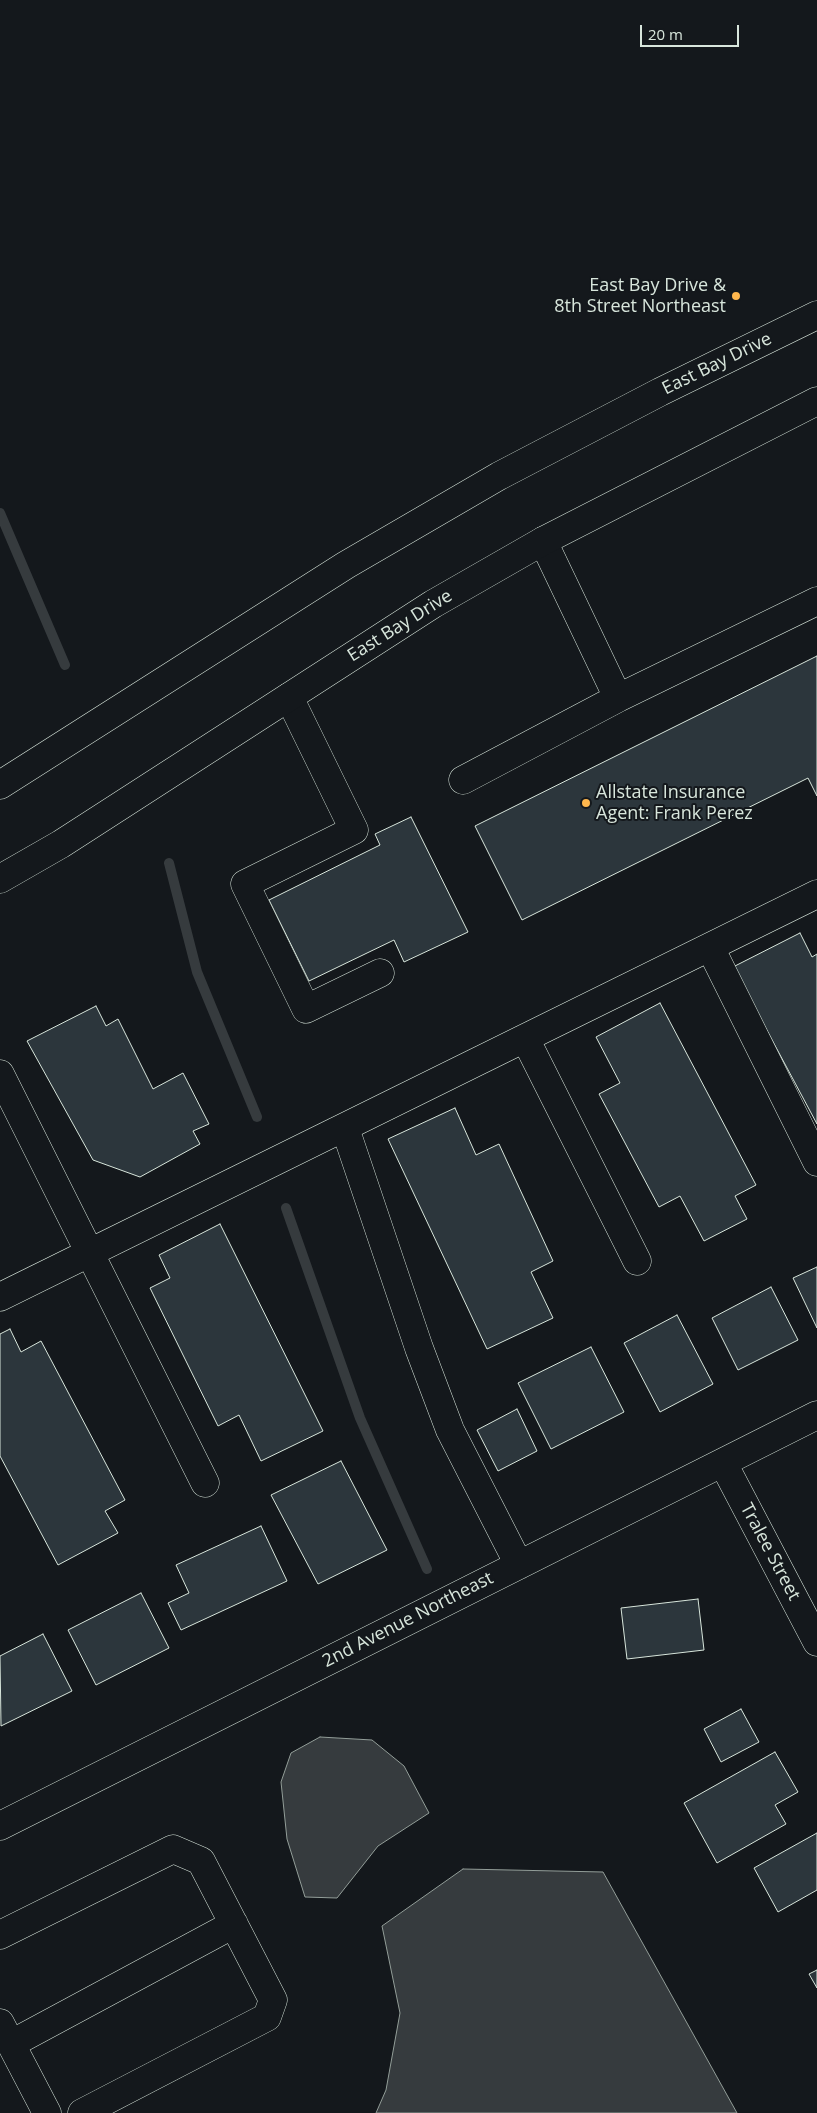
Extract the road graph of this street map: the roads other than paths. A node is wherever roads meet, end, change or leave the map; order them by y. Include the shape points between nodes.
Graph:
1 (817, 315) edge
2 (817, 401) edge
3 (543, 541) junction
4 (817, 601) edge
5 (288, 697) junction
6 (618, 698) junction
7 (463, 780) dead end
8 (0, 785) edge
9 (0, 879) edge
10 (817, 894) edge
11 (710, 947) junction
12 (380, 973) dead end
13 (525, 1038) junction
14 (0, 1074) edge
15 (345, 1128) junction
16 (817, 1162) edge
17 (89, 1253) junction
18 (637, 1262) dead end
19 (0, 1297) edge
20 (817, 1415) edge
21 (723, 1463) junction
22 (205, 1483) dead end
23 (519, 1565) junction
24 (817, 1642) edge
25 (0, 1826) edge
26 (234, 1924) junction
27 (0, 1935) edge
28 (6, 2033) edge
29 (47, 2113) edge
30 (82, 2113) edge

1 - 8 main road, East Bay Drive via 499,476 346,565
2 - 3 main road, East Bay Drive
3 - 5 main road, East Bay Drive via 433,604
3 - 6 main road
4 - 6 main road
5 - 9 main road, East Bay Drive via 61,844
5 - 12 main road via 354,830 245,884 306,1009
6 - 7 main road
10 - 11 main road
11 - 13 main road
11 - 16 main road
13 - 15 main road
13 - 18 main road
14 - 17 main road
15 - 17 main road
15 - 23 main road via 450,1430
17 - 19 main road
17 - 22 main road
20 - 21 main road, 2nd Avenue Northeast
21 - 23 main road, 2nd Avenue Northeast
21 - 24 main road, Tralee Street
23 - 25 main road, 2nd Avenue Northeast
26 - 27 main road via 201,1861 173,1849
26 - 28 main road
26 - 30 main road via 273,2000 267,2017
28 - 29 main road

